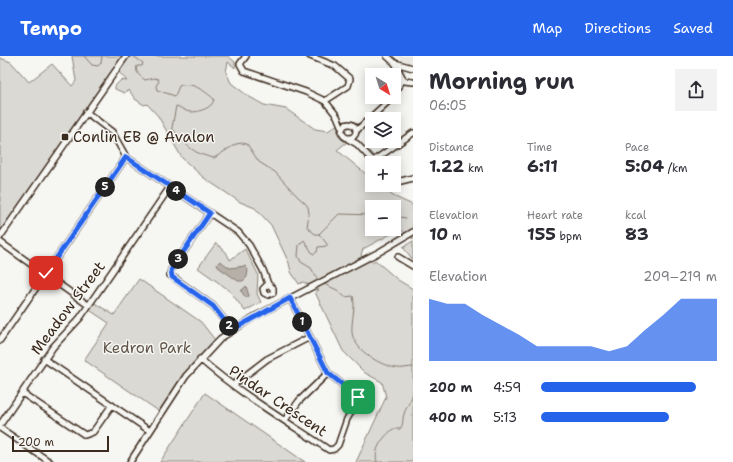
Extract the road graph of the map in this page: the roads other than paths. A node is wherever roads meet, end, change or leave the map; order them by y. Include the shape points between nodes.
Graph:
1 (246, 56) edge
2 (310, 56) edge
3 (387, 56) edge
4 (125, 58) edge
5 (395, 63) junction
6 (411, 67) edge
7 (402, 76) junction
8 (411, 83) edge
9 (401, 90) edge
10 (325, 101) junction
11 (386, 104) edge
12 (86, 112) junction
13 (337, 116) junction
14 (362, 123) junction
15 (349, 124) junction
16 (342, 128) junction
17 (356, 132) junction
18 (413, 133) edge
19 (348, 139) junction
20 (357, 144) junction
21 (368, 156) edge
22 (382, 156) edge
23 (126, 157) junction
24 (413, 178) edge
25 (401, 181) edge
26 (170, 187) junction
27 (210, 213) junction
28 (413, 232) edge
29 (0, 237) edge
30 (0, 242) edge
31 (398, 257) dead end
32 (413, 266) edge
33 (46, 273) junction
34 (268, 284) dead end
35 (290, 298) junction
36 (88, 305) junction
37 (232, 330) junction
38 (310, 337) junction
39 (0, 340) edge
40 (44, 359) junction
41 (200, 359) junction
42 (328, 373) junction
43 (234, 385) junction
44 (22, 393) junction
45 (112, 405) junction
46 (285, 420) junction
47 (0, 426) edge
48 (150, 431) junction
49 (50, 462) edge
50 (130, 462) edge

1 - 10 street via 240,64 244,71
2 - 10 street via 335,66 350,79 348,86
3 - 5 street
4 - 12 street
5 - 6 street
5 - 7 street
6 - 7 street via 403,70
7 - 8 street
8 - 9 street
10 - 13 street
11 - 14 street
12 - 23 street via 112,132
12 - 29 street
13 - 15 street
13 - 16 street
14 - 15 street
14 - 17 street
15 - 16 street
15 - 17 street
16 - 19 street via 342,135
17 - 19 street via 354,137
17 - 20 street
18 - 22 street
19 - 20 street
20 - 21 street
23 - 26 street
23 - 33 street
24 - 25 street
26 - 27 street
26 - 36 street, Meadow Street
27 - 34 street via 243,237 259,262
27 - 37 street via 170,273 213,306
28 - 35 street
30 - 33 street
31 - 32 street
33 - 36 street
33 - 39 street
35 - 37 street
35 - 38 street, Pindar Crescent
36 - 40 street, Meadow Street via 80,318 58,340
37 - 41 street
38 - 42 street, Pindar Crescent
38 - 43 street via 267,359
40 - 44 street, Meadow Street
40 - 45 street
41 - 43 street, Pindar Crescent
41 - 48 street
42 - 46 street via 299,401
42 - 46 street, Pindar Crescent via 357,395 358,399 337,447 329,450
43 - 46 street, Pindar Crescent
44 - 45 street via 85,435 93,432
44 - 47 street, Meadow Street
45 - 48 street
47 - 49 street
48 - 50 street

